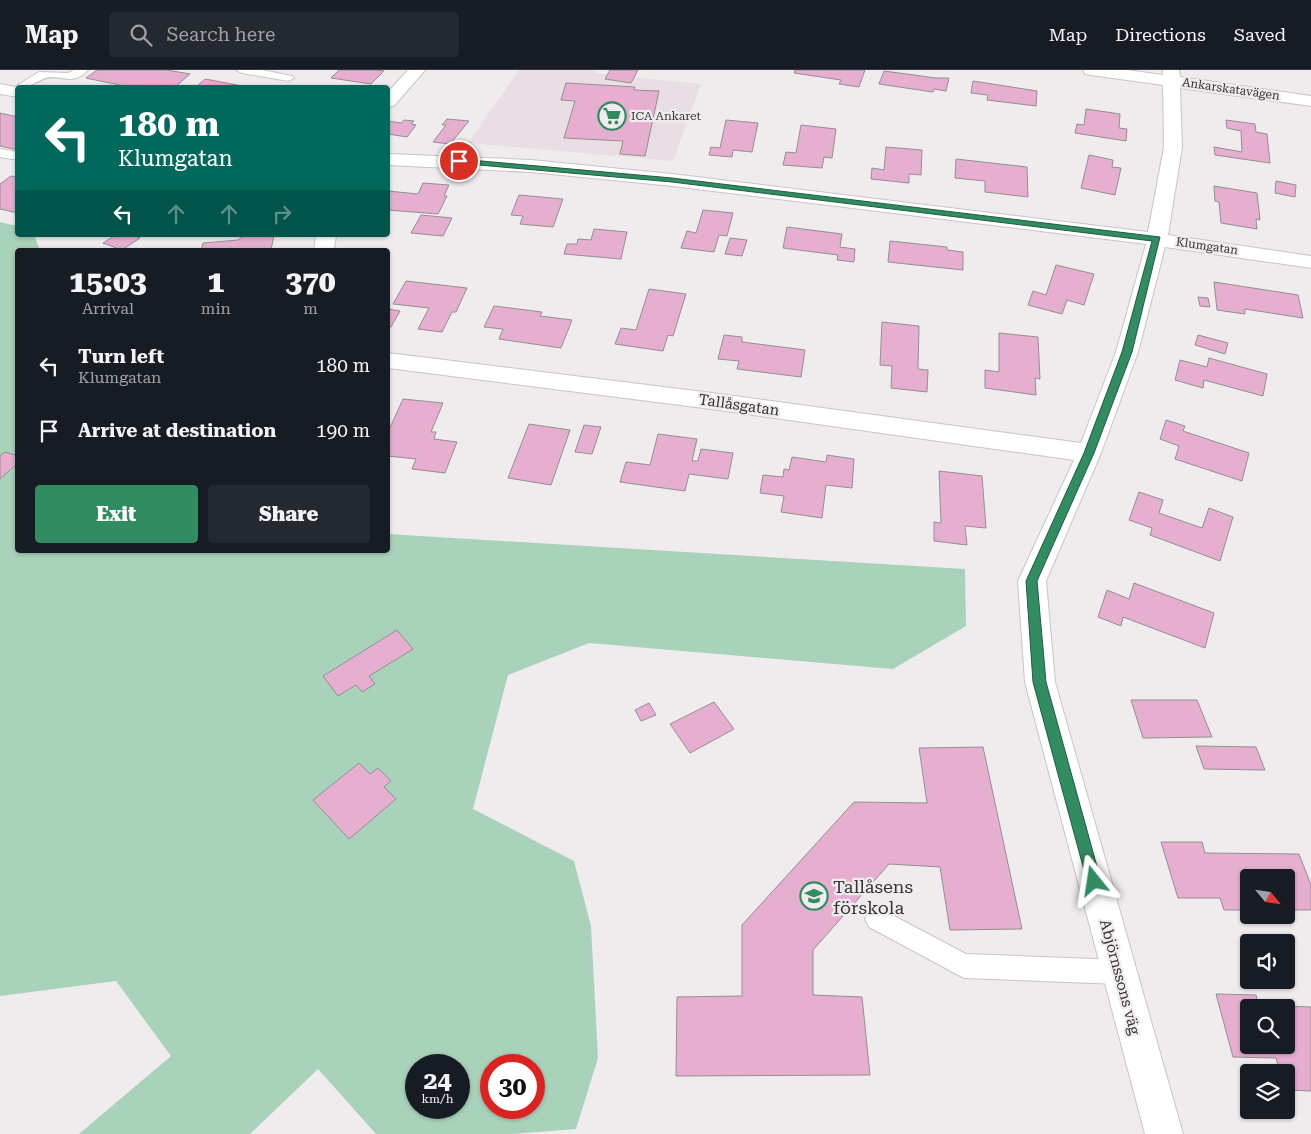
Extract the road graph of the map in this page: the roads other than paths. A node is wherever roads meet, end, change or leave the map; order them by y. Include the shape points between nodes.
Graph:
1 (82, 70) edge
2 (242, 70) edge
3 (417, 70) edge
4 (1091, 70) edge
5 (1172, 76) edge
6 (288, 78) dead end
7 (22, 85) edge
8 (390, 100) edge
9 (1311, 101) edge
10 (0, 153) edge
11 (15, 156) edge
12 (390, 159) edge
13 (1157, 239) junction
14 (1311, 262) edge
15 (390, 361) edge
16 (1089, 453) junction
17 (877, 919) dead end
18 (1119, 972) junction
19 (1164, 1134) edge

1 - 7 lane via 70,77 43,74
2 - 6 lane
3 - 8 street
4 - 5 street, Ankarskatavägen
5 - 9 street, Ankarskatavägen
5 - 13 street, Abjörnssons väg via 1173,147
10 - 11 lane
12 - 13 street, Klumgatan via 531,166 672,180
13 - 14 street, Klumgatan
13 - 16 street, Abjörnssons väg via 1127,352
15 - 16 street, Tallåsgatan
16 - 18 street, Abjörnssons väg via 1032,581 1040,682
17 - 18 lane via 964,966
18 - 19 street, Abjörnssons väg

